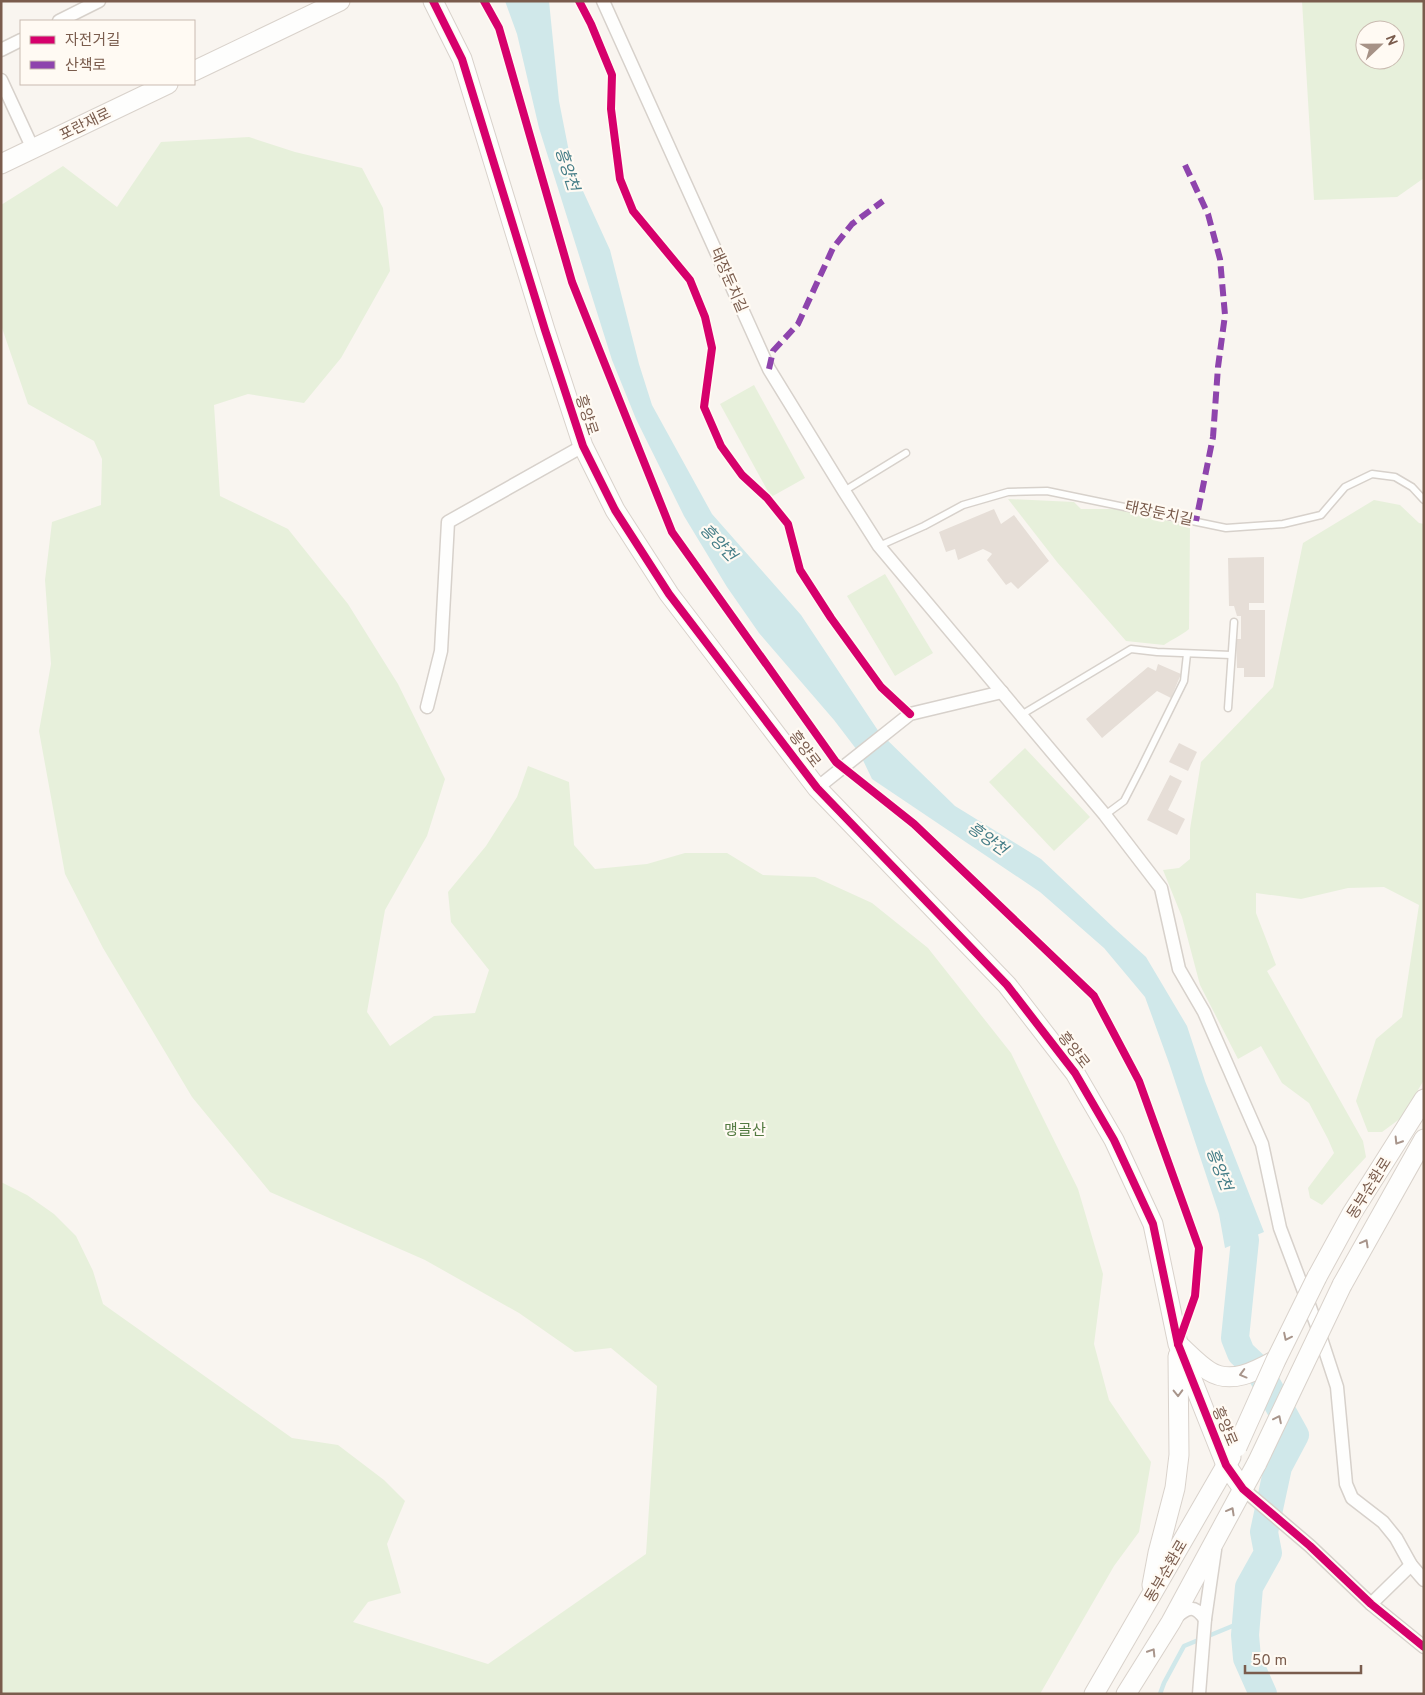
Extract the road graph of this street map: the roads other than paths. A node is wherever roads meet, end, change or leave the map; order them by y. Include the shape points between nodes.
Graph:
1 (99, 1) edge
2 (340, 1) edge
3 (433, 1) edge
4 (602, 1) edge
5 (61, 20) edge
6 (20, 40) edge
7 (1, 50) edge
8 (195, 72) edge
9 (1, 80) edge
10 (166, 85) edge
11 (33, 149) junction
12 (1, 164) edge
13 (583, 446) junction
14 (906, 453) dead end
15 (844, 491) junction
16 (1424, 500) edge
17 (879, 546) junction
18 (1234, 622) dead end
19 (1186, 654) junction
20 (1231, 656) junction
21 (1002, 692) junction
22 (427, 708) dead end
23 (1228, 708) dead end
24 (1021, 715) junction
25 (817, 788) junction
26 (1105, 815) junction
27 (1424, 1099) edge
28 (1424, 1139) edge
29 (1178, 1344) junction
30 (1276, 1360) junction
31 (1226, 1465) junction
32 (1243, 1490) junction
33 (1216, 1538) junction
34 (1411, 1565) junction
35 (1424, 1580) edge
36 (1150, 1598) junction
37 (1371, 1604) junction
38 (1205, 1618) junction
39 (1171, 1622) junction
40 (1424, 1647) edge
41 (1094, 1694) edge
42 (1126, 1694) edge
43 (1199, 1694) edge

1 - 5 street
2 - 8 street
3 - 13 street, 흥양로 via 462,59
4 - 15 street, 태장둔치길 via 769,369
6 - 7 street
9 - 11 street
10 - 11 street, 포란재로
11 - 12 street, 포란재로
13 - 22 street via 448,522 441,651
13 - 25 street, 흥양로 via 615,510 669,594
14 - 15 lane
15 - 17 street, 태장둔치길
16 - 17 lane, 태장둔치길 via 1412,487 1395,477 1372,474 1345,486 1321,514 1283,524 1226,528 1047,491 1008,492 963,505
17 - 21 street, 태장둔치길
18 - 20 lane
19 - 20 lane
19 - 24 lane via 1131,649
19 - 26 lane via 1184,681 1141,768 1124,801
20 - 23 lane
21 - 24 street, 태장둔치길
21 - 25 street via 910,714
24 - 26 street, 태장둔치길
25 - 29 street, 흥양로 via 1007,985 1076,1073 1114,1140 1154,1224
26 - 34 street, 태장둔치길 via 1161,888 1179,969 1204,1012 1262,1144 1280,1228 1337,1387 1346,1484 1352,1498 1383,1522 1396,1538
27 -> 30 street, 동부순환로, bridge via 1352,1213
32 -> 28 street, 동부순환로, bridge via 1342,1285
30 -> 29 street via 1238,1377 1224,1376 1209,1371
29 - 31 street, 흥양로
29 -> 36 street via 1179,1455 1175,1488
30 - 31 street, 동부순환로, bridge
31 - 32 street, 흥양로
31 - 36 street, 동부순환로
33 -> 32 street, 동부순환로
32 - 37 street via 1310,1546
33 - 38 street
33 - 39 street, 동부순환로
34 - 35 street
34 - 37 street
36 - 41 street, 동부순환로
37 - 40 street
38 - 39 street via 1199,1610 1192,1608
38 - 43 street
42 -> 39 street, 동부순환로

